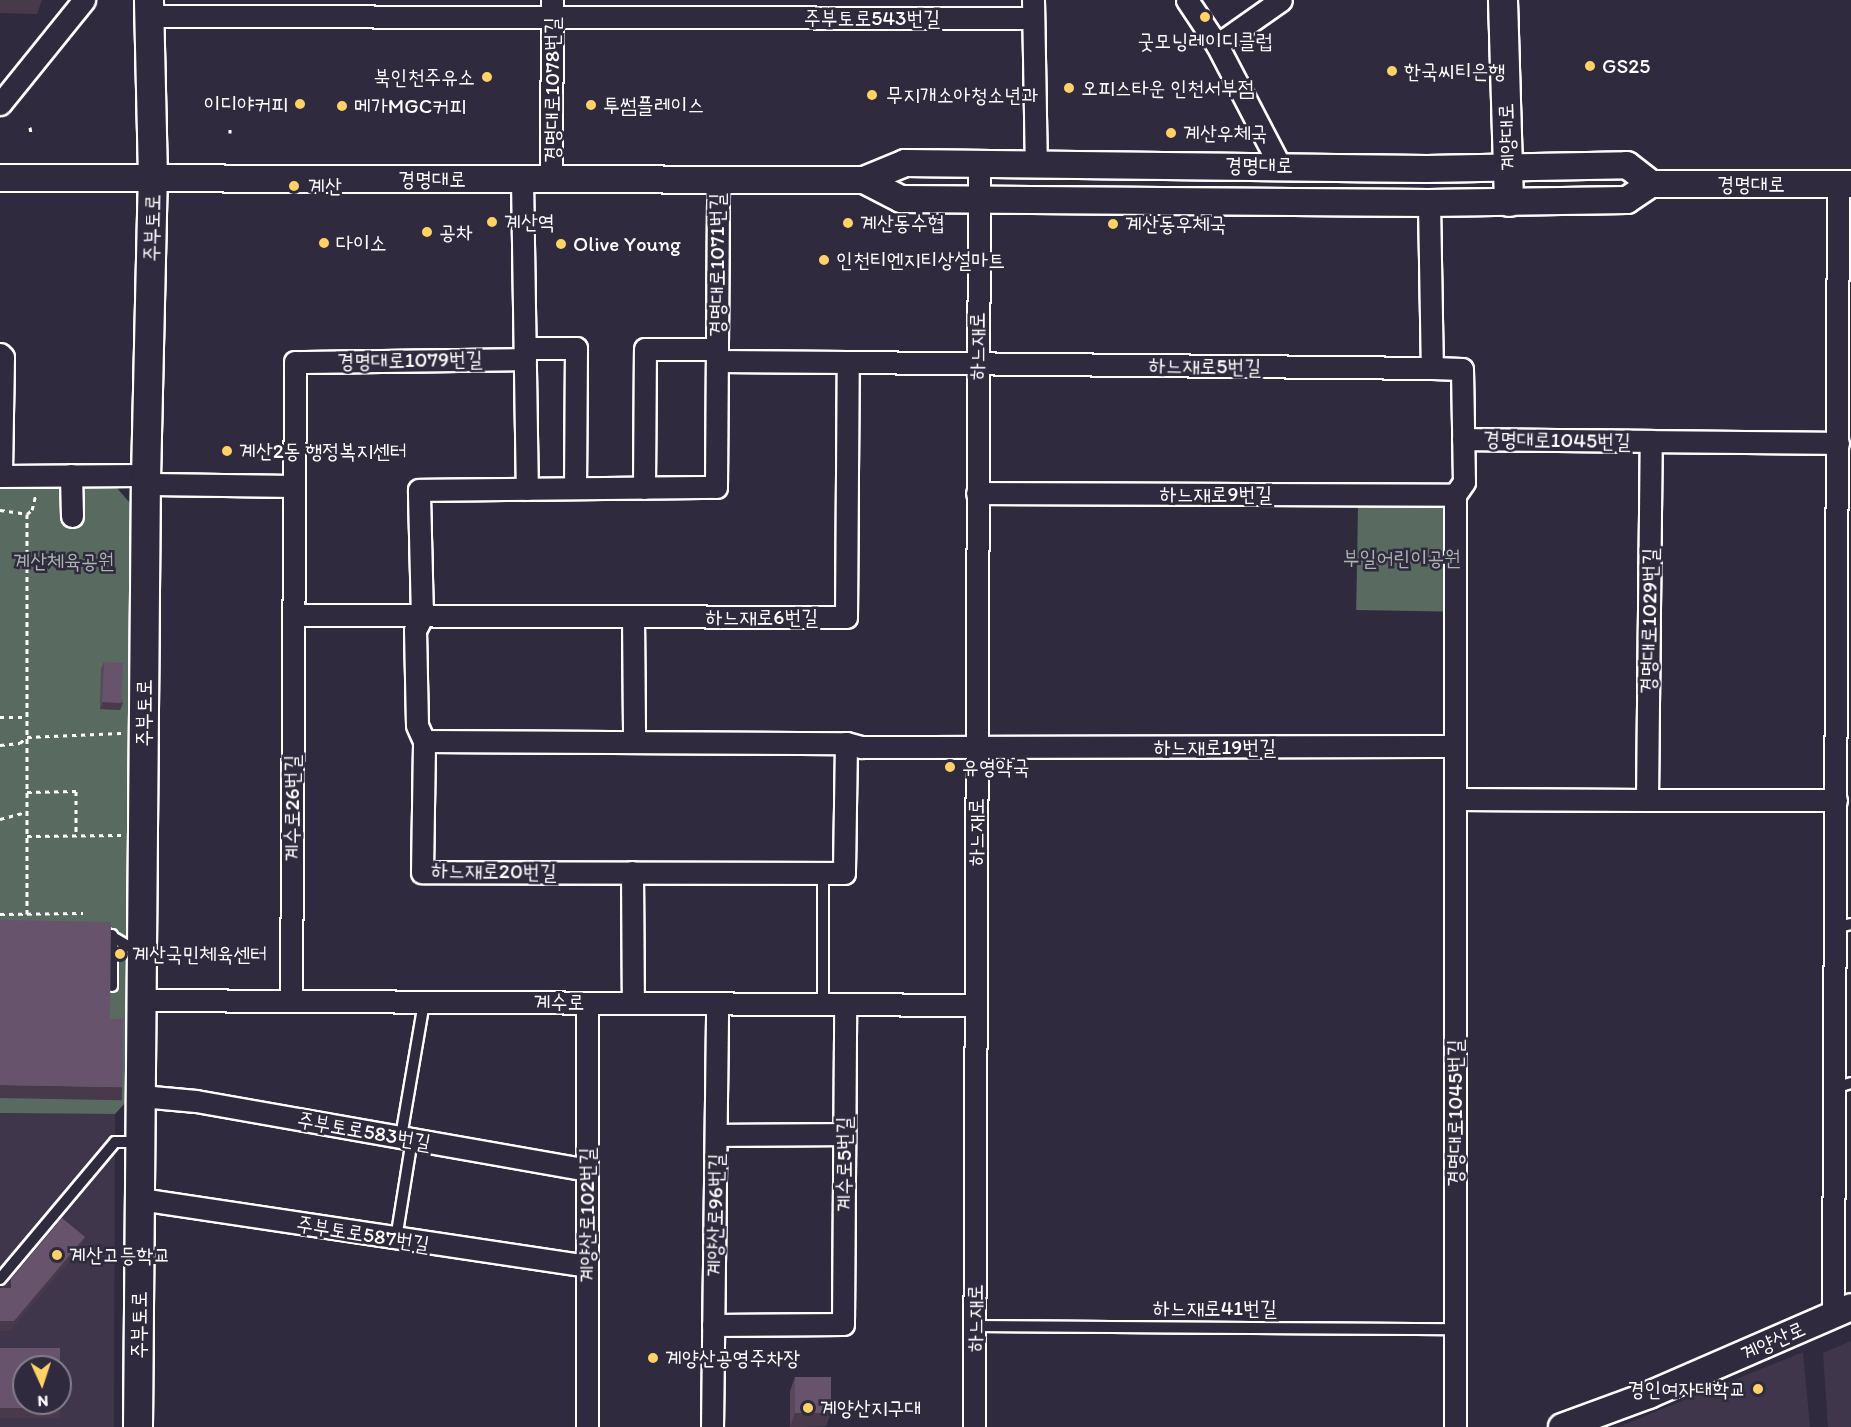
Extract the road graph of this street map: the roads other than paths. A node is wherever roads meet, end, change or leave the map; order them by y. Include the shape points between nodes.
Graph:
1 (84, 0) edge
2 (1187, 0) edge
3 (1281, 0) edge
4 (1503, 0) edge
5 (149, 8) edge
6 (293, 8) edge
7 (423, 8) edge
8 (552, 8) edge
9 (685, 9) edge
10 (1032, 9) edge
11 (1217, 45) junction
12 (0, 104) edge
13 (979, 164) junction
14 (1279, 164) junction
15 (1036, 165) junction
16 (1508, 167) junction
17 (0, 178) edge
18 (153, 178) junction
19 (522, 179) junction
20 (552, 180) junction
21 (718, 180) junction
22 (864, 180) junction
23 (1651, 184) junction
24 (1844, 184) edge
25 (978, 200) junction
26 (1509, 202) junction
27 (1429, 203) junction
28 (525, 353) junction
29 (0, 354) edge
30 (717, 355) junction
31 (295, 362) joint
32 (848, 362) junction
33 (977, 364) junction
34 (1432, 368) junction
35 (1845, 396) edge
36 (1463, 439) junction
37 (1651, 441) junction
38 (1838, 443) junction
39 (71, 475) junction
40 (0, 476) edge
41 (146, 479) junction
42 (294, 486) junction
43 (575, 488) junction
44 (644, 488) junction
45 (527, 489) junction
46 (977, 493) junction
47 (1455, 495) junction
48 (72, 516) dead end
49 (1844, 548) edge
50 (294, 615) junction
51 (633, 616) junction
52 (422, 617) junction
53 (424, 741) junction
54 (634, 742) junction
55 (846, 743) junction
56 (1455, 746) junction
57 (976, 747) junction
58 (1844, 772) edge
59 (1455, 799) junction
60 (1647, 800) junction
61 (1836, 800) junction
62 (632, 872) junction
63 (823, 873) junction
64 (1843, 926) edge
65 (84, 928) edge
66 (112, 935) junction
67 (142, 955) junction
68 (112, 986) edge
69 (142, 1000) junction
70 (291, 1001) junction
71 (424, 1002) junction
72 (587, 1003) junction
73 (633, 1003) junction
74 (717, 1004) junction
75 (823, 1004) junction
76 (845, 1004) junction
77 (975, 1005) junction
78 (1843, 1085) edge
79 (141, 1096) junction
80 (844, 1134) junction
81 (716, 1135) junction
82 (406, 1138) junction
83 (141, 1142) junction
84 (587, 1170) junction
85 (140, 1199) junction
86 (396, 1239) junction
87 (587, 1266) junction
88 (0, 1279) edge
89 (1842, 1311) edge
90 (713, 1325) junction
91 (975, 1326) junction
92 (1455, 1329) junction
93 (138, 1427) edge
94 (586, 1427) edge
95 (712, 1427) edge
96 (974, 1427) edge
97 (1455, 1427) edge
98 (1562, 1427) edge

1 - 12 street
2 - 11 street
3 - 11 street
4 - 16 main road, 계양대로
5 - 6 street, 주부토로543번길
5 - 18 main road, 주부토로
6 - 7 street, 주부토로543번길
7 - 8 street, 주부토로543번길
8 - 9 street, 주부토로543번길
8 - 20 street, 경명대로1078번길
9 - 10 street, 주부토로543번길
10 - 15 street
11 - 14 street
13 - 15 street, 경명대로
13 - 22 street, 경명대로 via 905,163
13 - 25 street, 하느재로
14 - 15 street, 경명대로
14 - 16 street, 경명대로
16 - 23 street, 경명대로 via 1627,165
16 - 26 main road, 계양대로
17 - 18 street, 경명대로
18 - 19 street, 경명대로
18 - 41 main road, 주부토로
19 - 20 street, 경명대로
19 - 28 street
20 - 21 street, 경명대로
21 - 22 street, 경명대로
21 - 30 street, 경명대로1071번길
22 - 25 street, 경명대로 via 901,199
23 - 24 street, 경명대로
23 - 26 street, 경명대로 via 1627,200
24 - 35 street
25 - 27 street, 경명대로
25 - 33 street, 하느재로
26 - 27 street, 경명대로
27 - 34 street
28 - 31 street, 경명대로1079번길
28 - 43 street, 경명대로1079번길 via 576,348
28 - 45 street
29 - 40 street
30 - 32 street
30 - 44 street, 경명대로1071번길 via 716,487
30 - 44 street, 경명대로1071번길 via 645,349
31 - 42 street, 계수로26번길
32 - 33 street
32 - 51 street, 하느재로6번길 via 846,617
33 - 34 street, 하느재로5번길
33 - 46 street, 하느재로
34 - 36 street, 경명대로1045번길 via 1462,369
35 - 38 street
36 - 37 street, 경명대로1045번길
36 - 47 street, 경명대로1045번길 via 1464,482
37 - 38 street
37 - 60 street, 경명대로1029번길
38 - 49 street
39 - 40 street
39 - 41 street via 141,475
39 - 48 street
41 - 42 street via 152,484
41 - 67 main road, 주부토로
42 - 50 street, 계수로26번길
43 - 44 street, 경명대로1071번길
43 - 45 street
45 - 52 street via 419,490
46 - 47 street, 하느재로9번길
46 - 57 street, 하느재로
47 - 56 street, 경명대로1045번길
49 - 58 street
50 - 52 street, 하느재로6번길
50 - 70 street, 계수로26번길
51 - 52 street, 하느재로6번길
51 - 54 street
52 - 53 street via 415,630 415,642 417,725
53 - 54 street
53 - 62 street, 하느재로20번길 via 422,872
54 - 55 street
55 - 57 street via 861,747
55 - 63 street, 하느재로20번길 via 844,873
56 - 57 street, 하느재로19번길
56 - 59 street, 경명대로1045번길
57 - 77 street, 하느재로
58 - 61 street
59 - 60 street
59 - 92 street, 경명대로1045번길
60 - 61 street
61 - 64 street
62 - 63 street, 하느재로20번길
62 - 73 street
63 - 75 lane
64 - 78 street
65 - 66 lane
66 - 67 lane
66 - 68 lane
67 - 69 main road, 주부토로
69 - 70 street, 계수로
69 - 79 main road, 주부토로
70 - 71 street, 계수로
71 - 72 street, 계수로
71 - 82 lane
72 - 73 street, 계수로
72 - 84 street, 계양산로102번길
73 - 74 street, 계수로
74 - 75 street, 계수로
74 - 81 street, 계양산로96번길
75 - 76 street, 계수로
76 - 77 street, 계수로
76 - 80 street, 계수로5번길
77 - 91 street, 하느재로
78 - 89 street
79 - 82 street, 주부토로583번길 via 196,1101
79 - 83 main road, 주부토로
80 - 81 street
80 - 90 street, 계수로5번길 via 843,1324
81 - 90 street, 계양산로96번길
82 - 84 street, 주부토로583번길
82 - 86 lane
83 - 85 main road, 주부토로
83 - 88 lane via 115,1142
84 - 87 street, 계양산로102번길
85 - 86 street, 주부토로587번길
85 - 93 main road, 주부토로
86 - 87 street, 주부토로587번길
87 - 94 street, 계양산로102번길
89 - 98 street, 계양산로 via 1649,1395
90 - 95 street, 계양산로96번길
91 - 92 lane, 하느재로41번길
91 - 96 street, 하느재로
92 - 97 street, 경명대로1045번길

